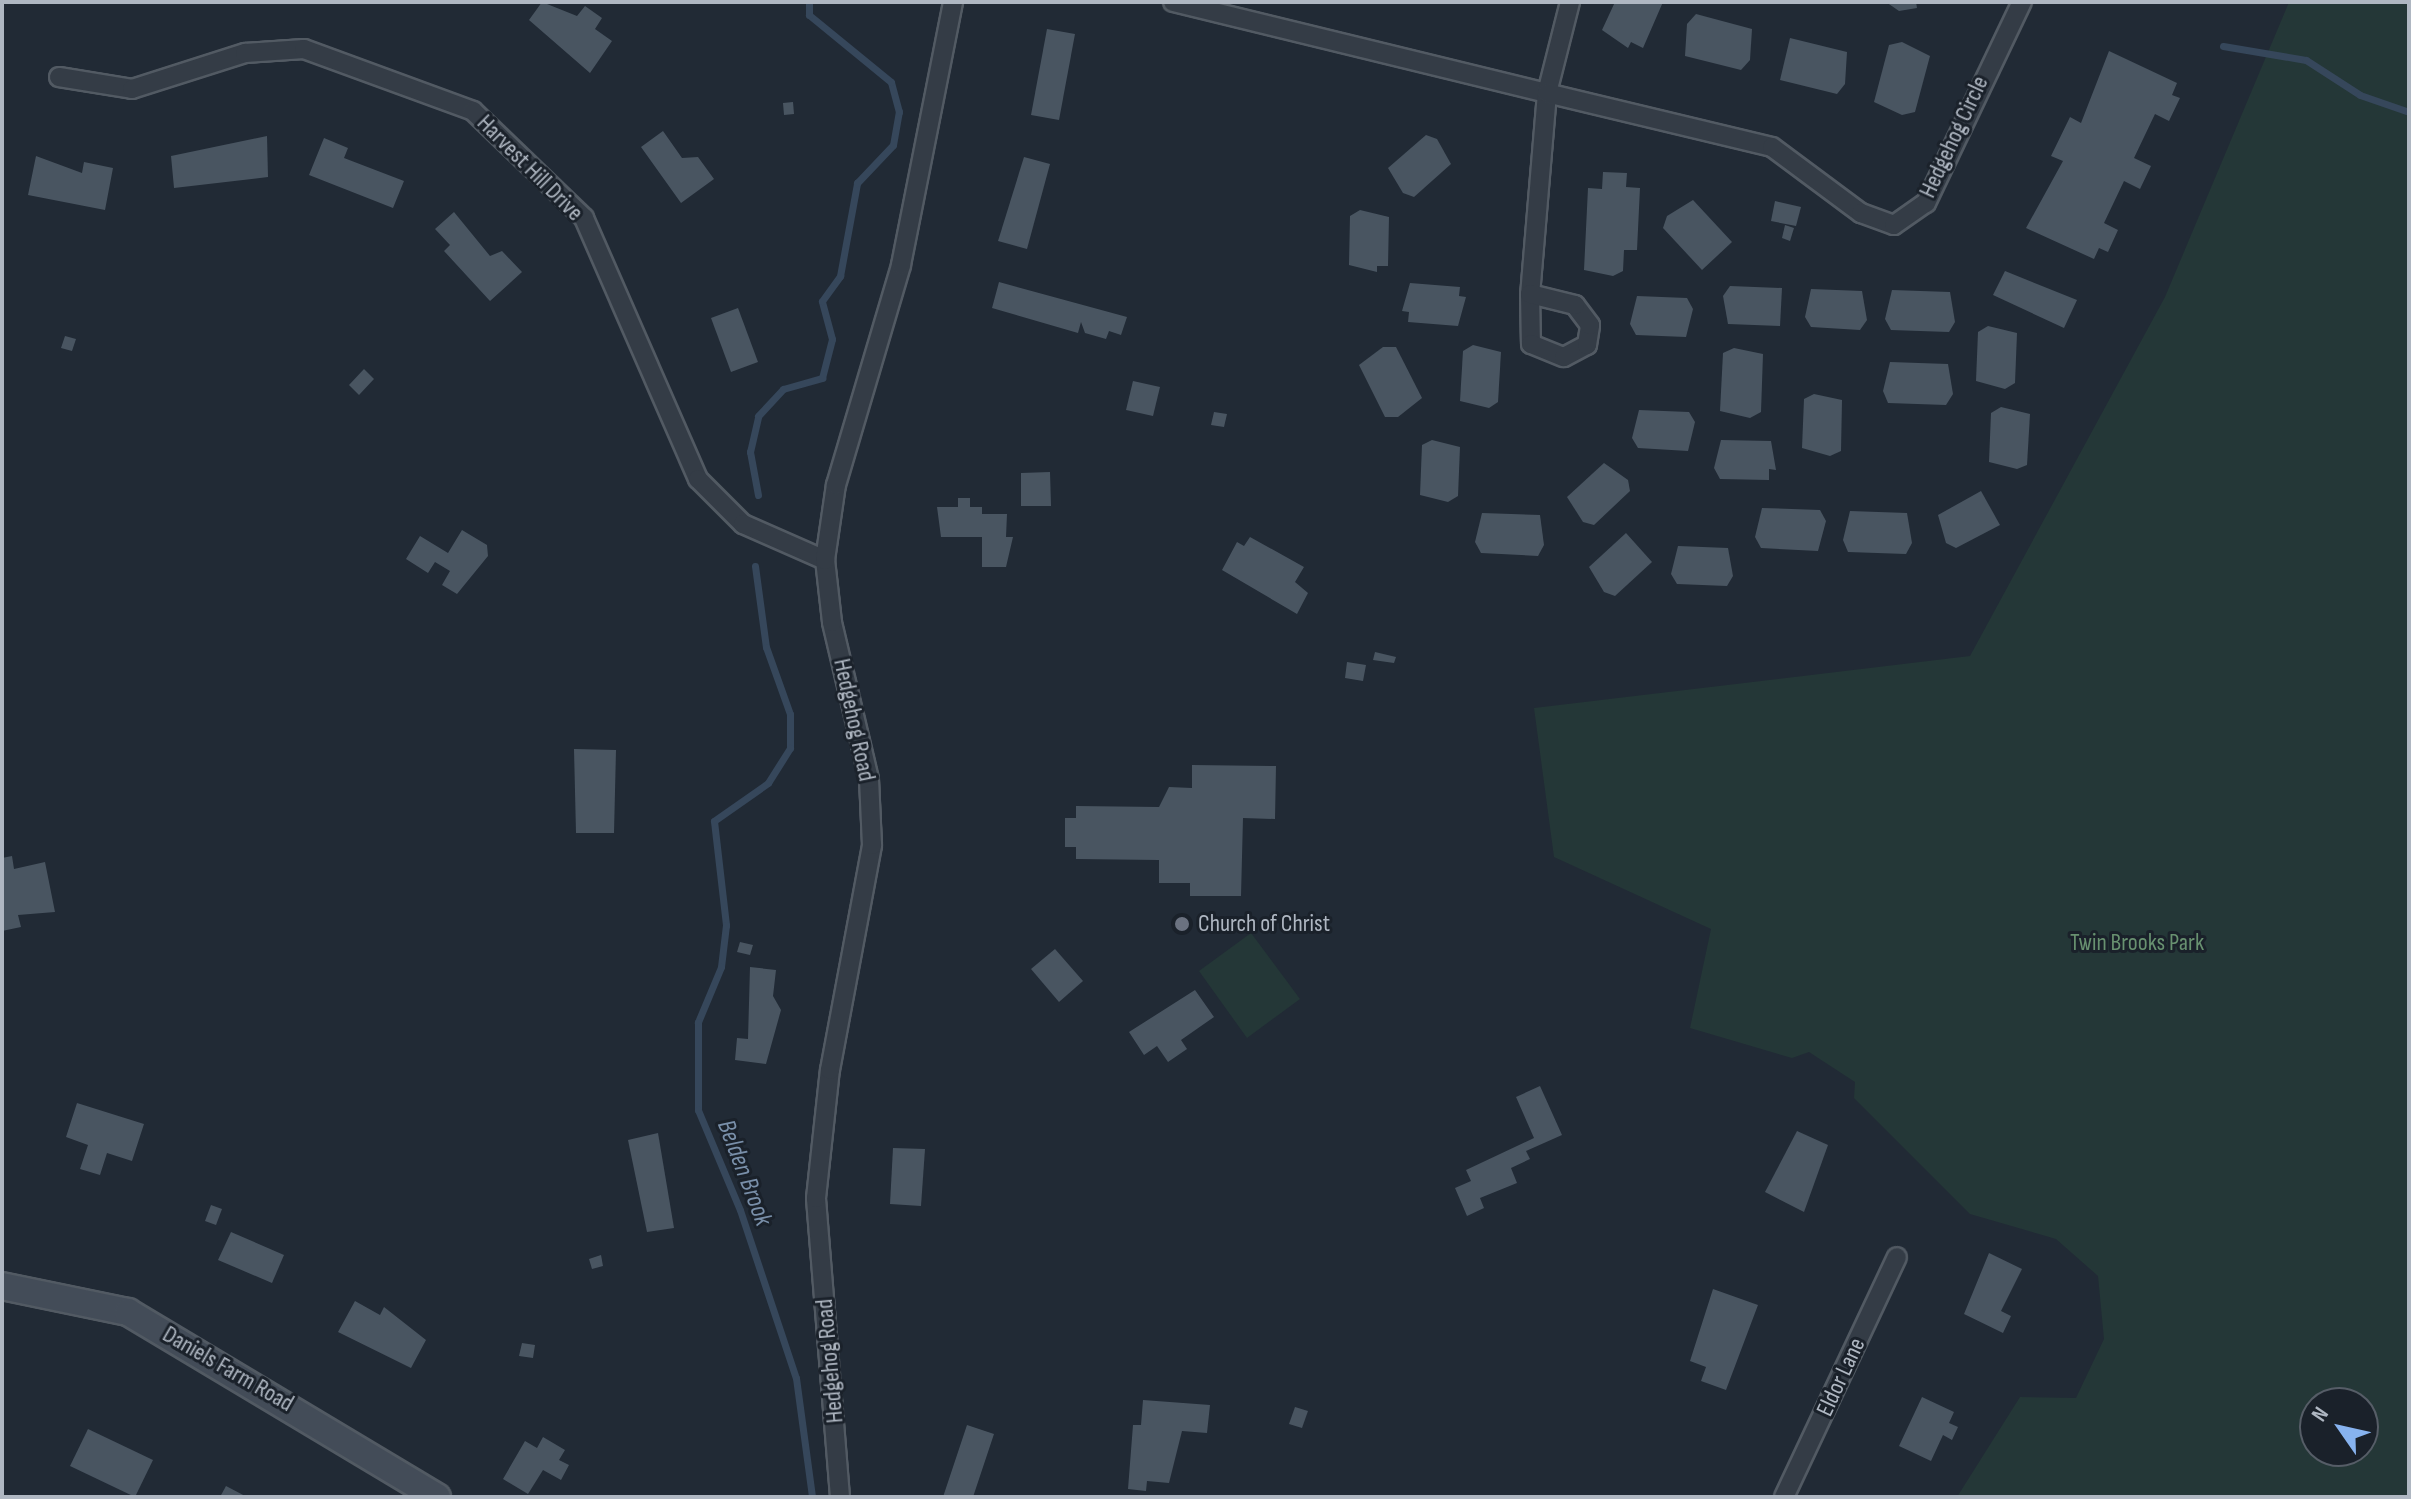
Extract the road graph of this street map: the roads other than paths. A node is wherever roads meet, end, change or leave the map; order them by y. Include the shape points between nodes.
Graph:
1 (953, 2) edge
2 (1173, 2) edge
3 (1570, 2) edge
4 (2022, 2) edge
5 (59, 77) dead end
6 (1547, 93) junction
7 (1530, 294) dead end
8 (825, 560) junction
9 (1897, 1257) dead end
10 (2, 1286) edge
11 (437, 1497) edge
12 (840, 1497) edge
13 (1784, 1497) edge

1 - 8 street, Hedgehog Road via 901,265 836,485
2 - 6 street, Hedgehog Circle
3 - 6 street
4 - 6 street, Hedgehog Circle via 1926,203 1894,225 1861,213 1772,147
5 - 8 street, Harvest Hill Drive via 132,89 245,53 304,49 473,111 584,218 698,479 743,524
6 - 7 street
8 - 12 street, Hedgehog Road via 832,622 869,779 872,845 817,1184
9 - 13 street, Eldor Lane
10 - 11 main road, Daniels Farm Road via 128,1312

